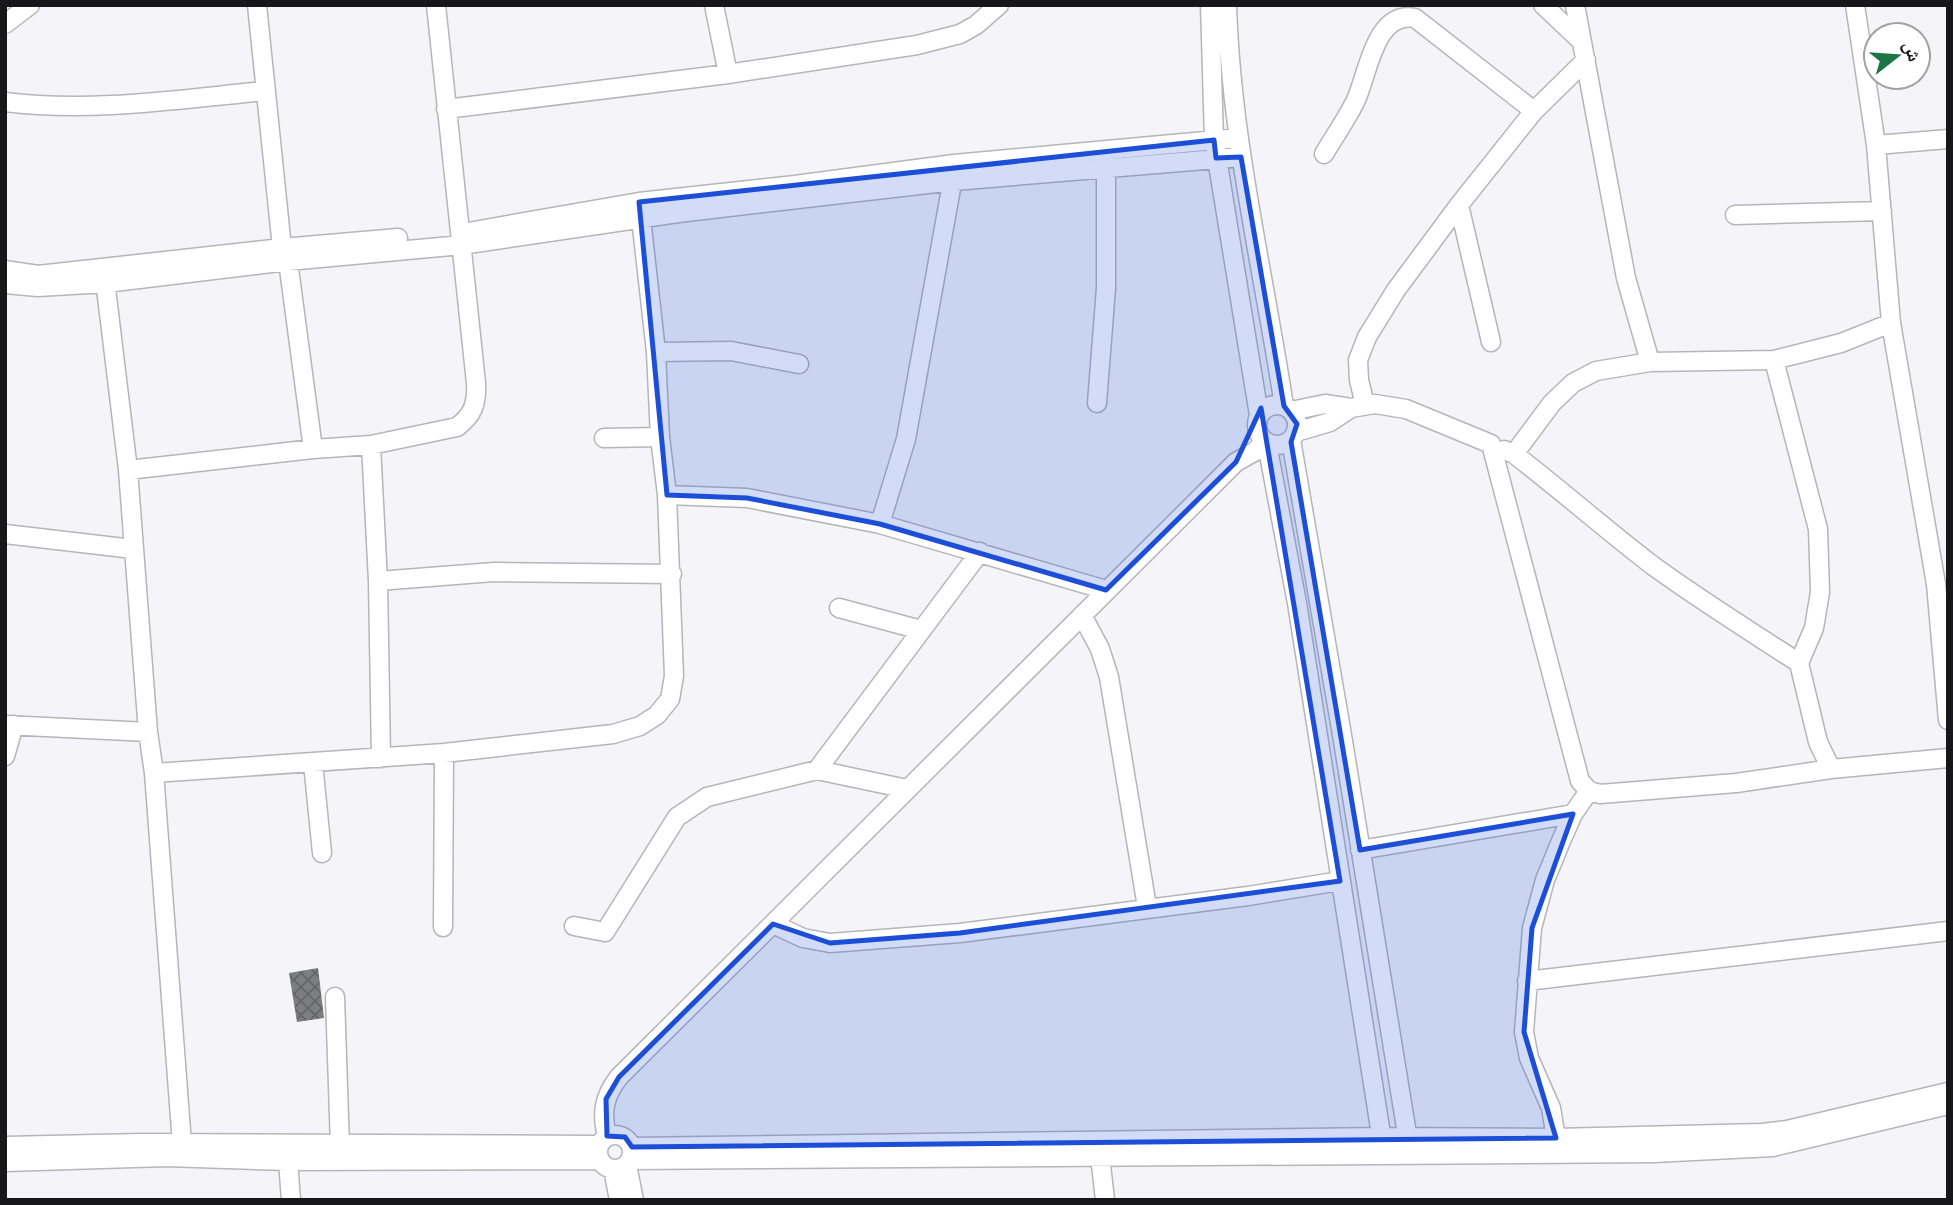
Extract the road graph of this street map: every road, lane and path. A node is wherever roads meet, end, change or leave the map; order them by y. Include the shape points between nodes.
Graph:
1 (30, 5) edge
2 (257, 5) edge
3 (436, 5) edge
4 (714, 5) edge
5 (999, 5) edge
6 (1210, 5) edge
7 (1227, 5) edge
8 (1543, 5) edge
9 (1574, 5) edge
10 (1855, 5) edge
11 (5, 24) edge
12 (1581, 41) junction
13 (1586, 60) junction
14 (728, 74) junction
15 (265, 91) junction
16 (5, 102) edge
17 (446, 109) junction
18 (1534, 111) junction
19 (1238, 138) junction
20 (1948, 139) edge
21 (1876, 145) junction
22 (1215, 149) junction
23 (1324, 153) dead end
24 (1241, 157) junction
25 (1106, 160) junction
26 (954, 173) junction
27 (1459, 205) junction
28 (640, 211) junction
29 (1882, 211) junction
30 (1735, 215) dead end
31 (461, 239) junction
32 (285, 254) junction
33 (5, 270) edge
34 (105, 276) junction
35 (5, 284) edge
36 (1891, 323) junction
37 (1491, 342) dead end
38 (656, 352) junction
39 (1774, 360) junction
40 (1650, 362) junction
41 (799, 364) dead end
42 (1097, 403) dead end
43 (1358, 407) junction
44 (1287, 409) junction
45 (1262, 432) junction
46 (1293, 436) junction
47 (660, 437) junction
48 (604, 438) dead end
49 (1492, 444) junction
50 (371, 445) junction
51 (313, 449) junction
52 (1514, 454) junction
53 (128, 470) junction
54 (667, 495) junction
55 (880, 524) junction
56 (5, 534) edge
57 (133, 549) junction
58 (980, 552) junction
59 (672, 573) junction
60 (378, 581) junction
61 (1106, 590) junction
62 (839, 608) dead end
63 (1082, 615) junction
64 (921, 629) junction
65 (1799, 663) junction
66 (1948, 720) edge
67 (10, 725) edge
68 (148, 732) junction
69 (444, 753) junction
70 (5, 756) edge
71 (381, 758) junction
72 (1948, 758) edge
73 (313, 763) junction
74 (1831, 769) junction
75 (817, 770) junction
76 (154, 773) junction
77 (907, 789) junction
78 (1589, 791) junction
79 (1573, 814) junction
80 (1360, 850) junction
81 (322, 853) dead end
82 (1340, 881) junction
83 (1147, 907) junction
84 (773, 924) junction
85 (574, 926) dead end
86 (443, 927) dead end
87 (1948, 931) edge
88 (1527, 981) junction
89 (335, 996) dead end
90 (1948, 1091) edge
91 (1948, 1105) edge
92 (1556, 1138) junction
93 (8, 1142) edge
94 (1409, 1145) junction
95 (340, 1146) junction
96 (1383, 1146) junction
97 (183, 1150) junction
98 (616, 1155) junction
99 (1100, 1156) junction
100 (288, 1161) junction
101 (5, 1163) edge
102 (291, 1200) edge
103 (619, 1200) edge
104 (634, 1200) edge
105 (1105, 1200) edge

1 - 11 street
2 - 15 street
3 - 17 street
4 - 14 street
5 - 14 street via 976,25 946,39
6 - 22 street
7 - 19 street
8 - 12 street
9 - 12 street
10 - 21 street
12 - 13 street
13 - 18 street
13 - 40 street via 1626,278
14 - 17 street
15 - 16 street via 143,103
15 - 32 street
17 - 31 street
18 - 23 street via 1415,18 1406,16 1385,28 1356,101
18 - 27 street
19 - 22 street
19 - 24 street
20 - 21 street
21 - 29 street
22 - 24 street
22 - 25 street
22 - 45 street
24 - 44 street
25 - 26 street
25 - 42 street via 1107,288
26 - 28 street
26 - 55 street via 906,439
27 - 37 street
27 - 43 street via 1367,337 1358,360
28 - 31 street
28 - 38 street
29 - 30 street
29 - 36 street
31 - 32 street
31 - 50 street via 477,397 473,411 457,427
32 - 34 street
32 - 51 street
33 - 34 street
34 - 35 street via 38,287
34 - 53 street
36 - 39 street via 1841,343
36 - 66 street via 1936,584
38 - 41 street via 732,351
38 - 47 street
39 - 40 street
39 - 65 street via 1818,529 1821,592 1814,628
40 - 52 street via 1596,371 1573,383
43 - 44 street via 1325,404
43 - 46 street
43 - 49 street via 1406,409
44 - 45 street via 1270,406
44 - 46 street via 1295,417
45 - 46 street via 1282,445
45 - 61 street via 1245,443 1236,462
45 - 82 street via 1297,603
46 - 80 street
47 - 48 street
47 - 54 street
49 - 52 street
49 - 78 street via 1580,781
50 - 51 street
50 - 60 street
51 - 53 street
52 - 65 street via 1655,567
53 - 57 street
54 - 55 street via 747,498
54 - 59 street
55 - 58 street
56 - 57 street
57 - 68 street
58 - 61 street
58 - 64 street
59 - 60 street via 494,572
59 - 69 street via 674,676 670,699 657,715 613,734
60 - 71 street
61 - 63 street
62 - 64 street
63 - 77 street
63 - 83 street via 1109,677
64 - 75 street
65 - 74 street via 1818,742
67 - 68 street
67 - 70 street
68 - 76 street
69 - 71 street
69 - 86 street
71 - 73 street
72 - 74 street
73 - 76 street
73 - 81 street
74 - 78 street via 1736,783 1600,794
75 - 77 street
75 - 85 street via 707,797 677,817 605,932
76 - 97 street
77 - 84 street
78 - 79 street
79 - 80 street
79 - 88 street via 1531,928
80 - 94 street
82 - 83 street
82 - 96 street
83 - 84 street via 960,933 830,943 803,938
84 - 98 street via 619,1077 603,1111
87 - 88 street
88 - 92 street via 1526,1045 1551,1108
89 - 95 street
90 - 92 street via 1762,1133
91 - 94 street via 1773,1147 1654,1153
92 - 94 street
93 - 97 street
94 - 96 street
95 - 97 street
95 - 98 street
96 - 98 street
96 - 99 street
97 - 100 street
97 - 101 street
98 - 99 street
98 - 100 street
98 - 103 street
98 - 104 street
99 - 105 street
100 - 102 street

